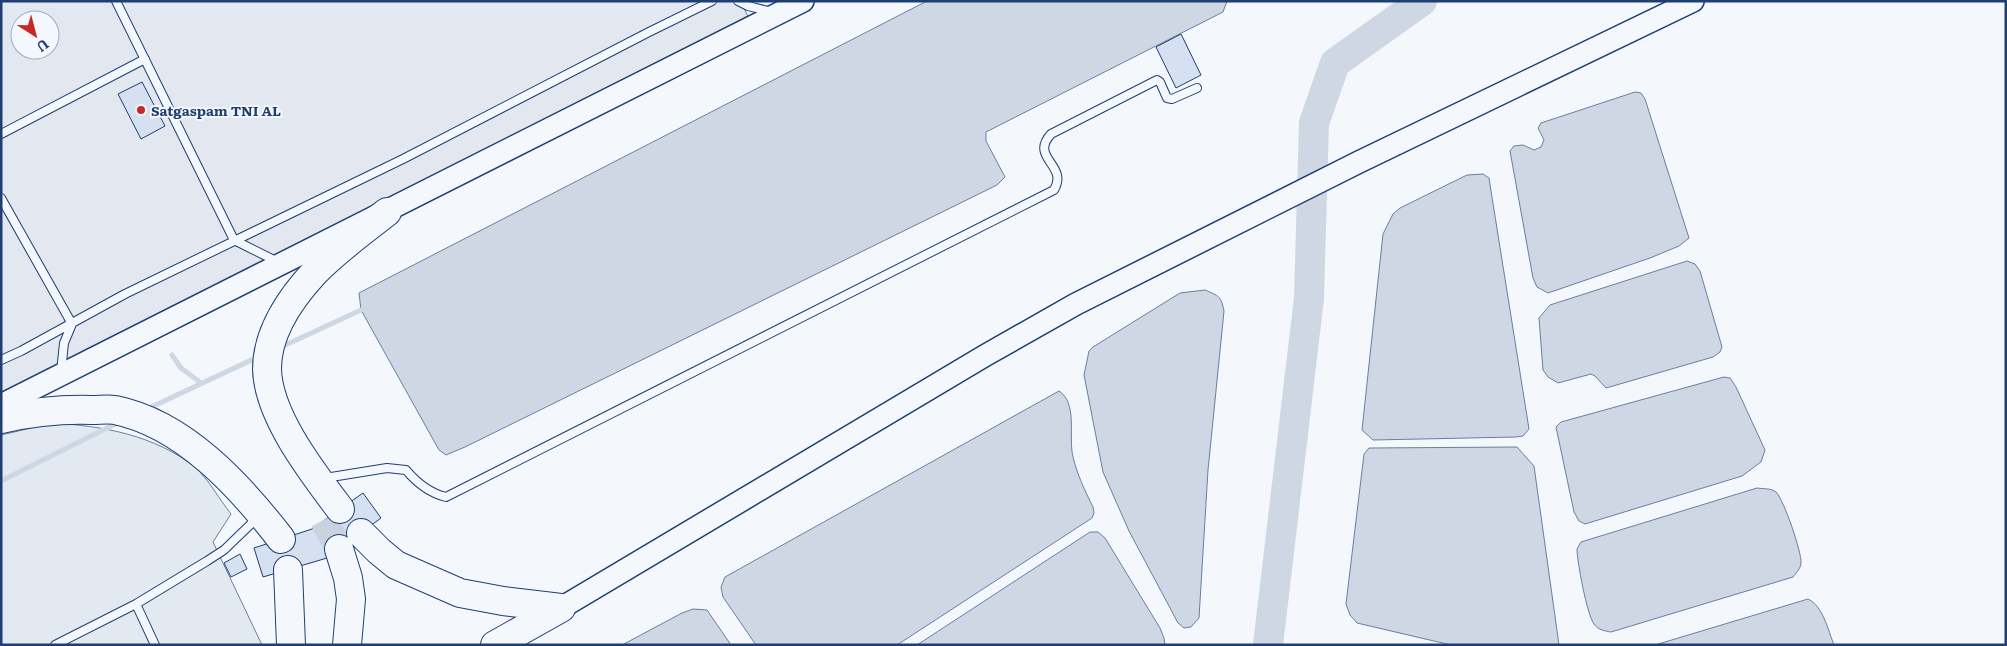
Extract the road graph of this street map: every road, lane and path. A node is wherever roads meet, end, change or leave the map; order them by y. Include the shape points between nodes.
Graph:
1 (116, 1) edge
2 (712, 1) edge
3 (738, 1) edge
4 (803, 1) edge
5 (1693, 1) edge
6 (779, 14) junction
7 (145, 59) junction
8 (1197, 88) dead end
9 (1, 134) edge
10 (1, 198) edge
11 (387, 212) junction
12 (234, 240) junction
13 (282, 264) junction
14 (72, 324) junction
15 (1, 360) edge
16 (61, 374) junction
17 (1, 405) edge
18 (1, 419) edge
19 (294, 442) junction
20 (318, 479) junction
21 (262, 514) junction
22 (361, 532) tunnel mouth
23 (281, 539) dead end
24 (339, 550) tunnel mouth
25 (288, 570) dead end
26 (136, 604) junction
27 (561, 608) junction
28 (55, 645) edge
29 (155, 645) edge
30 (291, 645) edge
31 (347, 645) edge
32 (495, 645) edge

1 - 7 lane
2 - 12 lane via 403,159
3 - 6 lane
4 - 6 main road
5 - 27 main road via 1359,162 1076,304
6 - 11 main road
7 - 9 lane
7 - 12 lane
8 - 20 lane via 1172,99 1168,98 1157,80 1051,134 1045,140 1044,150 1058,174 1054,190 446,497 435,495 406,470 387,468
10 - 14 lane
11 - 13 main road
11 - 19 highway via 315,272 285,308 274,333 267,370 272,398
12 - 13 lane
12 - 14 lane
13 - 16 main road
14 - 15 lane
14 - 16 lane via 64,343
16 - 17 main road
18 - 21 highway via 66,409 114,410 151,422 200,452
19 - 20 highway
19 - 20 highway via 332,515
21 - 23 highway
21 - 26 lane via 224,550
22 - 27 highway via 396,565 460,593
24 - 31 highway via 351,599
25 - 30 highway
26 - 28 lane
26 - 29 lane
27 - 32 highway

